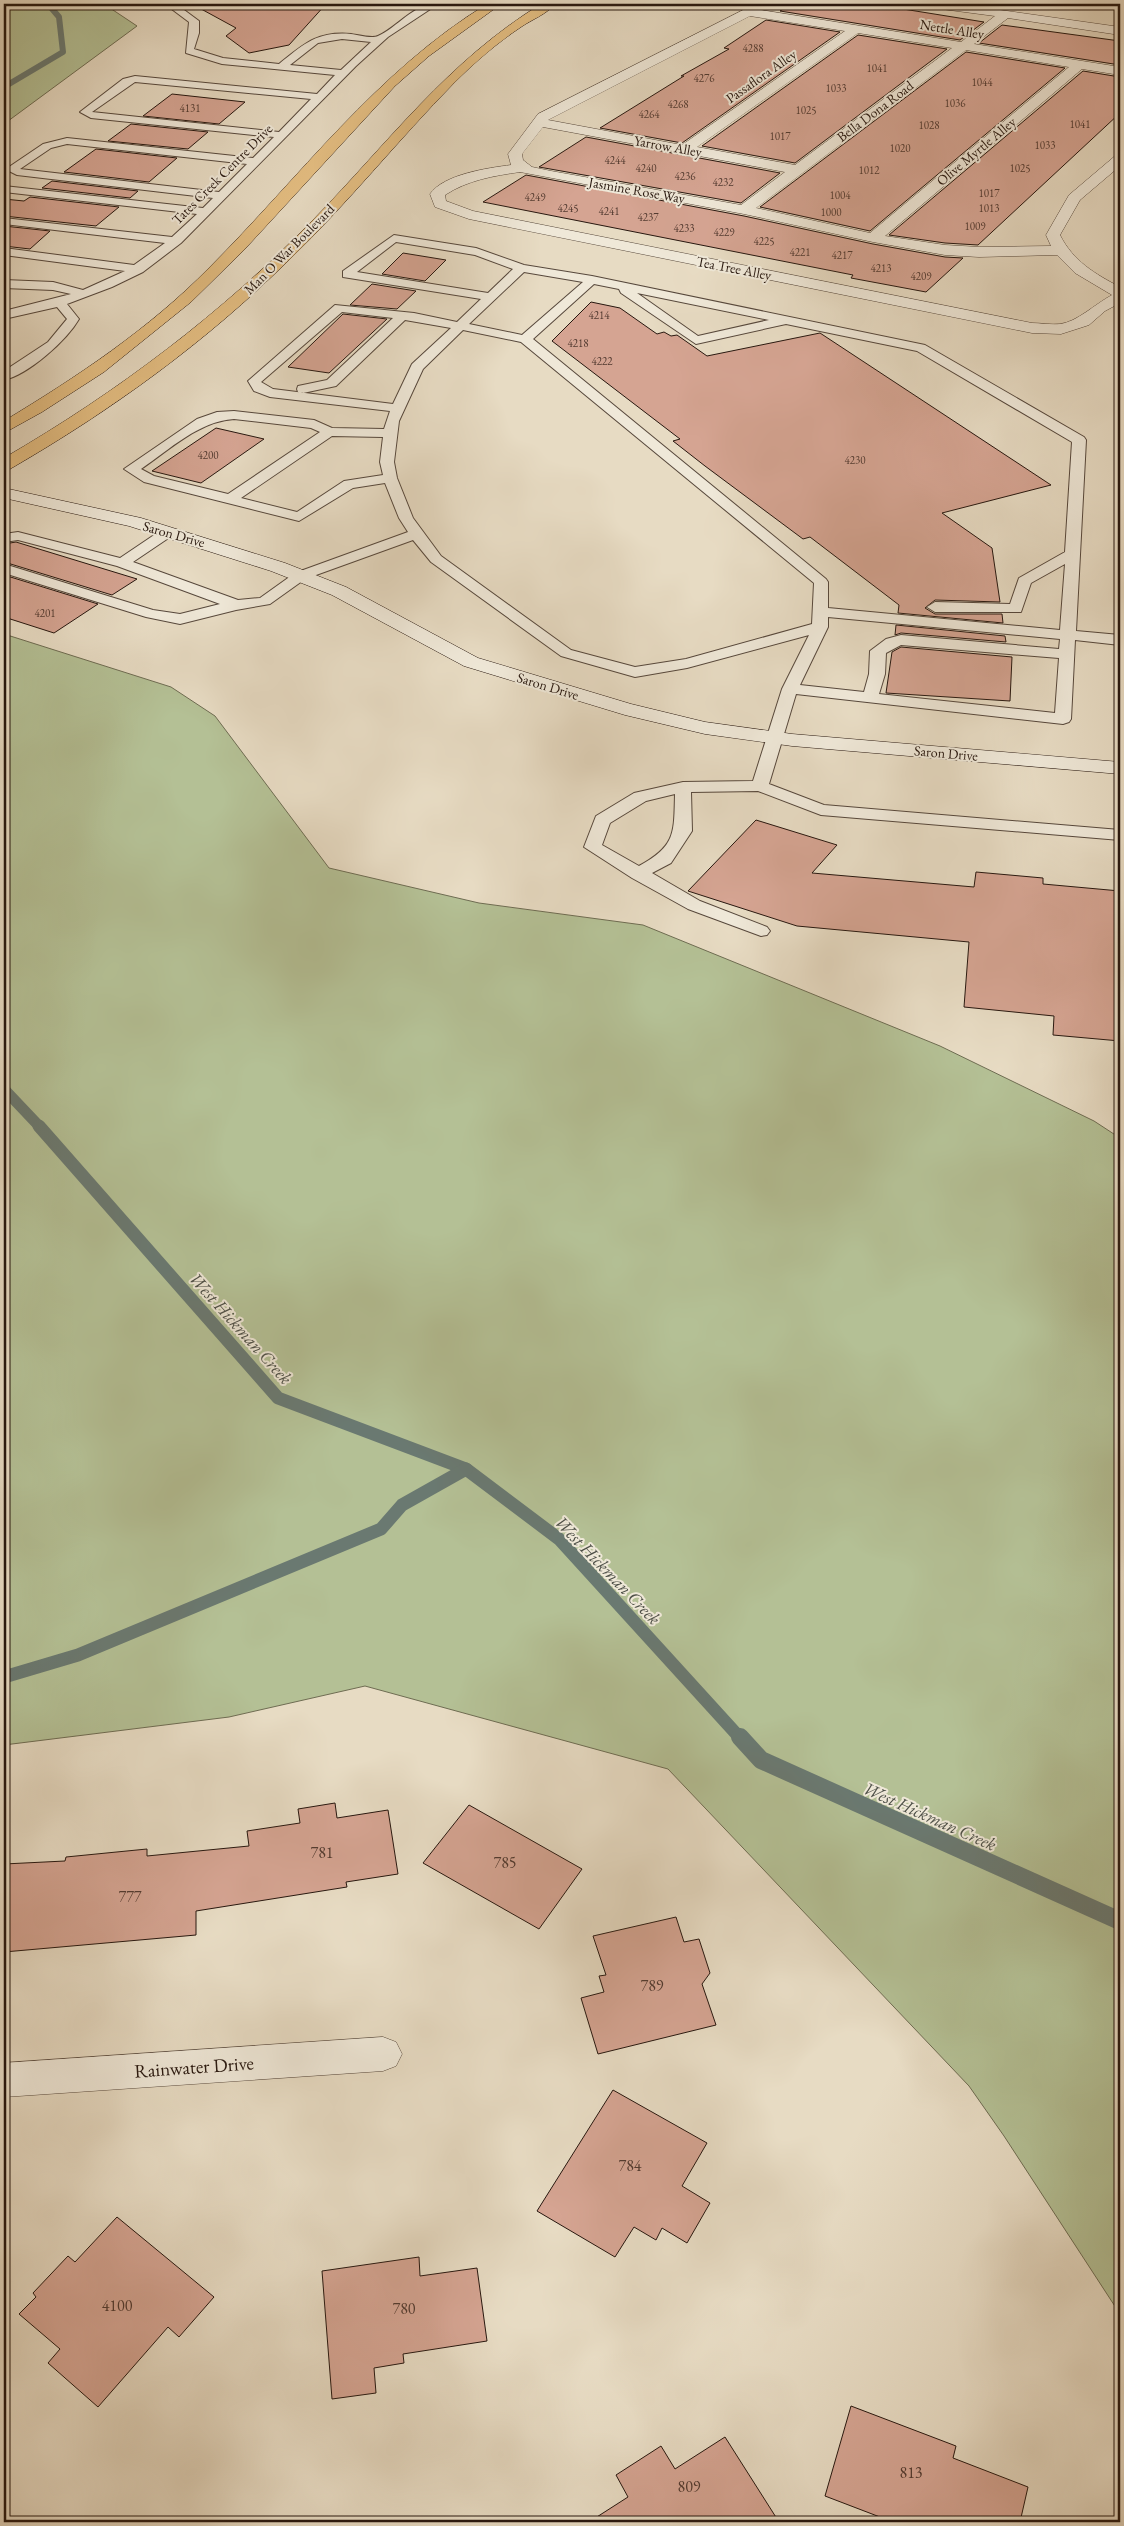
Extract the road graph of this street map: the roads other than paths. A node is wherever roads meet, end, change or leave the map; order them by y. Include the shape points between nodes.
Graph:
1 (170, 4) edge
2 (433, 4) edge
3 (495, 4) edge
4 (549, 4) edge
5 (764, 4) edge
6 (934, 4) edge
7 (749, 12) junction
8 (1006, 14) junction
9 (856, 30) junction
10 (1120, 31) edge
11 (380, 40) junction
12 (962, 46) junction
13 (1079, 65) junction
14 (282, 67) junction
15 (1120, 71) edge
16 (344, 73) junction
17 (320, 97) junction
18 (540, 122) junction
19 (282, 135) junction
20 (685, 149) junction
21 (1120, 159) edge
22 (256, 162) junction
23 (522, 167) junction
24 (796, 170) junction
25 (4, 189) edge
26 (222, 196) junction
27 (744, 210) junction
28 (207, 212) junction
29 (4, 221) edge
30 (873, 238) junction
31 (177, 241) junction
32 (1059, 250) junction
33 (4, 251) edge
34 (521, 268) junction
35 (139, 269) junction
36 (592, 280) junction
37 (4, 284) edge
38 (617, 285) junction
39 (84, 294) junction
40 (1120, 295) edge
41 (491, 297) junction
42 (4, 300) edge
43 (60, 302) junction
44 (25, 311) junction
45 (4, 315) edge
46 (408, 316) junction
47 (789, 320) junction
48 (461, 326) junction
49 (525, 339) junction
50 (11, 358) dead end
51 (26, 362) junction
52 (4, 376) edge
53 (254, 381) junction
54 (331, 398) junction
55 (397, 408) junction
56 (4, 428) edge
57 (329, 432) junction
58 (390, 433) junction
59 (4, 465) edge
60 (390, 478) junction
61 (4, 493) edge
62 (230, 500) junction
63 (168, 532) junction
64 (416, 534) junction
65 (4, 538) edge
66 (1072, 554) junction
67 (122, 563) junction
68 (4, 568) edge
69 (300, 576) junction
70 (236, 605) junction
71 (901, 606) dead end
72 (934, 607) dead end
73 (821, 614) junction
74 (1068, 635) junction
75 (1120, 640) edge
76 (1067, 654) junction
77 (790, 689) junction
78 (870, 698) junction
79 (775, 738) junction
80 (1120, 768) edge
81 (760, 786) junction
82 (683, 787) junction
83 (1120, 835) edge
84 (638, 874) junction
85 (761, 930) dead end
86 (383, 2054) dead end
87 (4, 2080) edge

1 - 14 lane via 194,21 189,52 222,61
2 - 11 lane, Tates Creek Centre Drive
3 - 56 main road via 421,55 347,128 234,253 168,315 88,376
4 - 59 main road, Man O War Boulevard via 502,32 484,47 319,222 223,314 170,357 83,417
5 - 7 street
6 - 8 street
7 - 9 street, Nettle Alley
7 - 18 street via 553,112
8 - 10 street
8 - 12 street, Bella Dona Road
9 - 12 street, Nettle Alley
9 - 20 street, Passaflora Alley
11 - 14 lane via 320,39
11 - 16 lane, Tates Creek Centre Drive
12 - 13 street, Nettle Alley
12 - 24 street, Bella Dona Road
13 - 15 street, Nettle Alley
13 - 30 street, Olive Myrtle Alley
14 - 16 lane
16 - 17 lane, Tates Creek Centre Drive
17 - 19 lane, Tates Creek Centre Drive
17 - 19 lane via 135,79 127,81 85,112
18 - 20 street, Yarrow Alley
18 - 23 street via 515,154 516,162
19 - 22 lane, Tates Creek Centre Drive
20 - 24 street, Yarrow Alley
21 - 32 street via 1106,179 1074,198 1053,235
22 - 26 lane, Tates Creek Centre Drive
22 - 26 lane via 67,141 47,146 13,170
23 - 27 street, Jasmine Rose Way
23 - 40 street, Tea Tree Alley via 449,185 437,194 440,204 469,215 1032,328 1061,329 1084,322
24 - 27 street, Bella Dona Road
25 - 28 lane
26 - 28 lane, Tates Creek Centre Drive
27 - 30 street, Jasmine Rose Way
28 - 31 lane, Tates Creek Centre Drive
29 - 31 lane
30 - 32 street, Jasmine Rose Way via 945,250
31 - 35 lane, Tates Creek Centre Drive
32 - 40 street via 1086,276
33 - 35 lane
34 - 36 lane
34 - 41 lane
34 - 41 lane via 466,250 394,238 347,274
35 - 39 lane, Tates Creek Centre Drive
36 - 38 lane
36 - 49 lane
37 - 39 lane via 53,286
38 - 47 lane
38 - 47 lane via 696,340
39 - 43 lane, Tates Creek Centre Drive
41 - 48 lane
42 - 44 lane
43 - 44 lane, Tates Creek Centre Drive
43 - 51 lane via 72,320 68,330
44 - 45 lane, Tates Creek Centre Drive
46 - 48 lane
46 - 53 lane via 331,383 290,388
46 - 53 lane via 339,308
46 - 54 lane
47 - 66 lane via 921,348 1079,440
48 - 49 lane
48 - 55 lane via 417,367
49 - 73 lane via 821,582
50 - 51 lane
51 - 52 lane
53 - 54 lane via 259,388 270,393
54 - 55 lane
55 - 58 lane
57 - 58 lane
57 - 62 lane
57 - 62 lane via 314,424 217,416 202,422 131,469
58 - 60 lane via 387,462
60 - 62 lane via 349,484 299,517
60 - 64 lane
61 - 63 street, Saron Drive
63 - 67 lane
63 - 69 street, Saron Drive
64 - 69 lane
64 - 73 lane via 436,559 566,653 635,672 687,663
65 - 67 lane via 18,536
66 - 72 lane via 1024,581 1016,609
66 - 74 lane
67 - 70 lane
68 - 70 lane via 151,614 180,619
69 - 70 lane via 265,601
69 - 79 street, Saron Drive via 338,591 472,662 624,709 705,728
71 - 73 lane
73 - 74 lane
73 - 77 lane
74 - 75 lane
74 - 76 lane
76 - 78 lane via 900,640 891,642 878,651 877,674
76 - 78 lane via 1063,719
77 - 78 lane
77 - 79 lane
79 - 80 street, Saron Drive
79 - 81 lane
81 - 82 lane
81 - 83 lane via 821,810
82 - 84 lane via 683,831 665,859
82 - 84 lane via 640,797 602,820 593,847
84 - 85 lane via 694,905
86 - 87 street, Rainwater Drive

